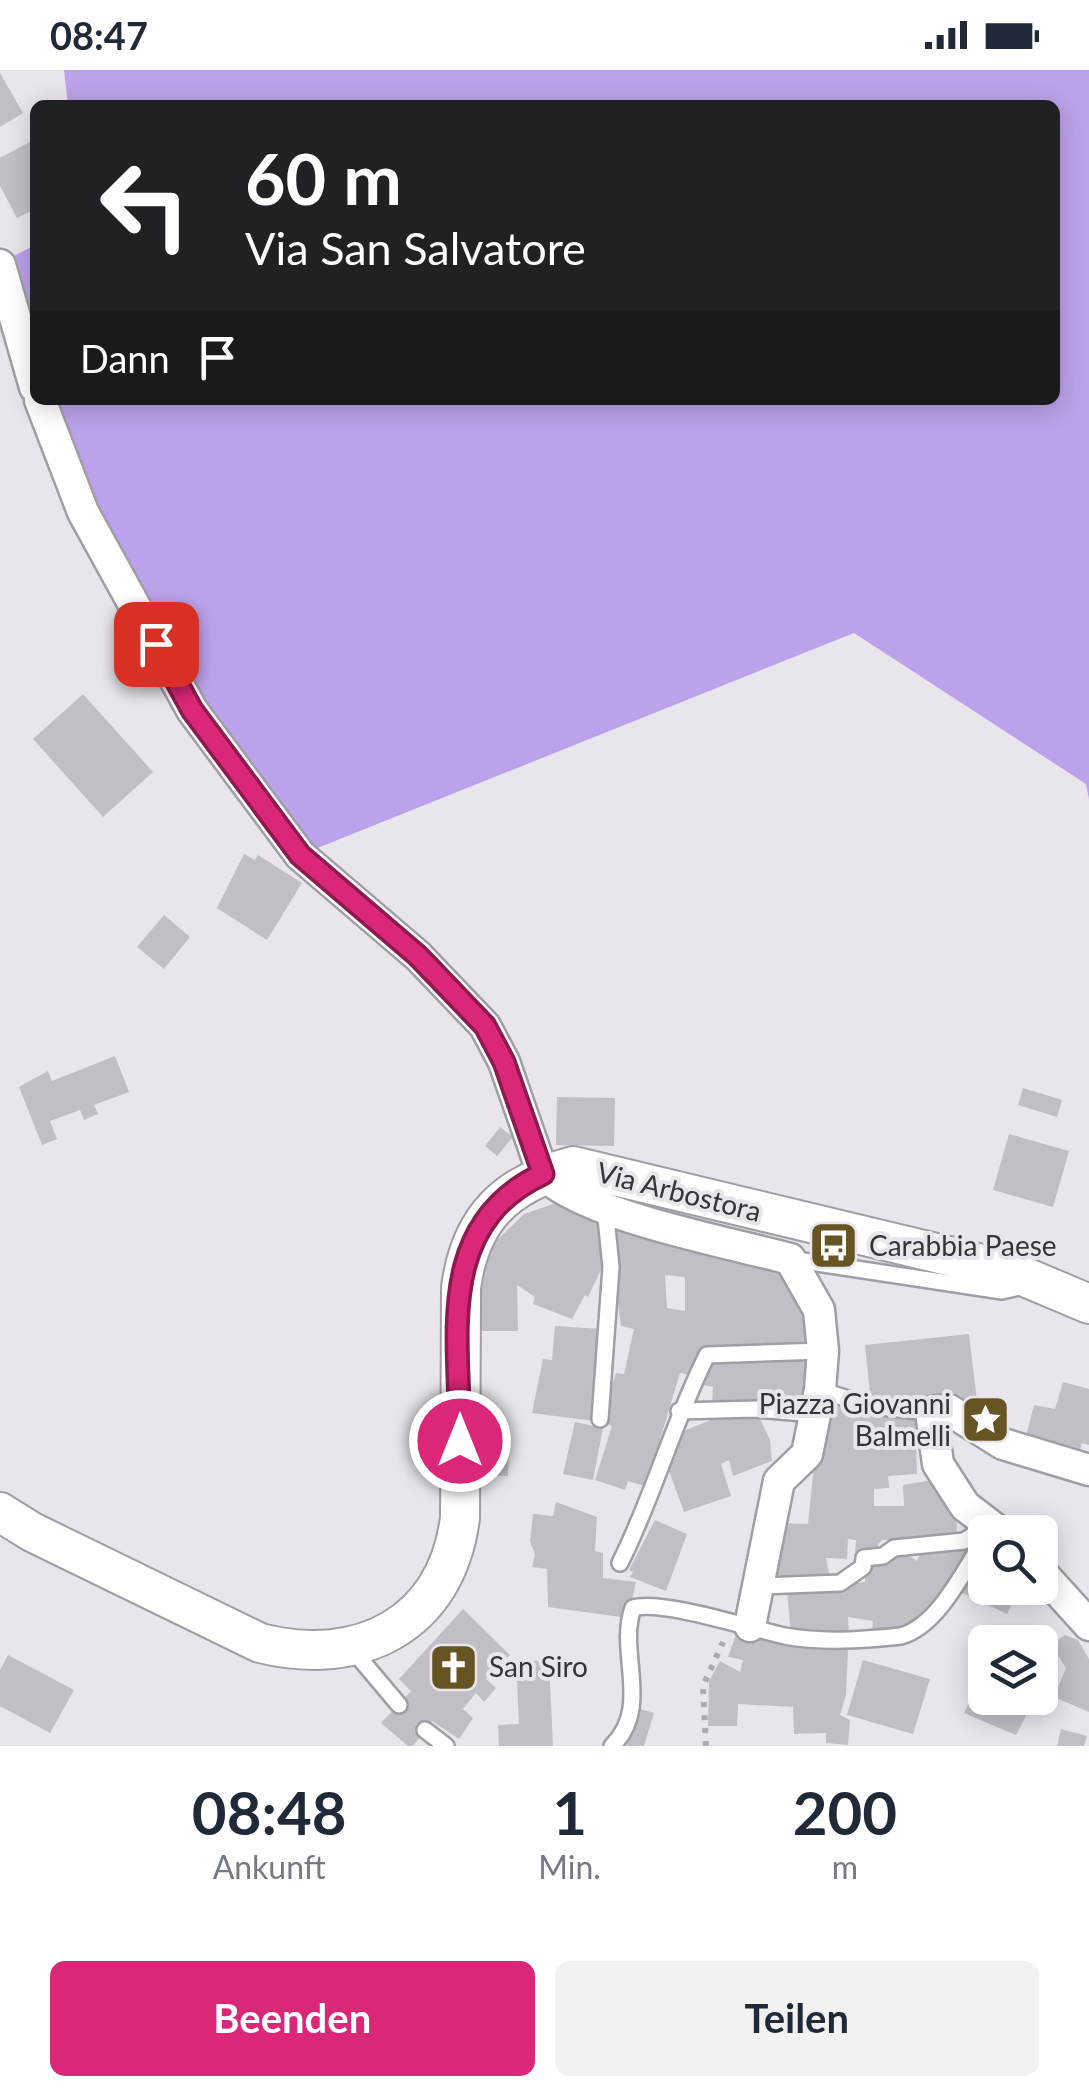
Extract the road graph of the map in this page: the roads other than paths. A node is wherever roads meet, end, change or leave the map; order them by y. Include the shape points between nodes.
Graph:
1 (0, 265) edge
2 (30, 370) edge
3 (42, 405) edge
4 (543, 1174) junction
5 (605, 1208) junction
6 (790, 1259) junction
7 (1043, 1282) junction
8 (1089, 1304) edge
9 (823, 1351) junction
10 (817, 1402) junction
11 (679, 1411) junction
12 (931, 1412) junction
13 (600, 1419) dead end
14 (1089, 1470) edge
15 (0, 1512) edge
16 (974, 1515) edge
17 (968, 1540) edge
18 (620, 1563) dead end
19 (968, 1565) edge
20 (758, 1586) junction
21 (1058, 1591) edge
22 (741, 1624) junction
23 (1089, 1626) edge
24 (350, 1648) junction
25 (399, 1706) dead end
26 (425, 1730) dead end
27 (446, 1746) edge
28 (612, 1746) edge

1 - 2 street
3 - 4 street via 84,512 192,710 300,855 418,956 485,1026
4 - 5 street via 556,1187
4 - 7 street, Via Arbostora via 573,1166 603,1171
4 - 24 street, Via Arbostora via 500,1203 465,1252 455,1554 440,1587 417,1610
5 - 6 street
5 - 13 lane via 611,1267
6 - 7 lane via 1002,1290
6 - 9 street via 819,1310
7 - 8 street, Via Arbostora
9 - 10 street
9 - 11 lane via 707,1355
10 - 11 lane
10 - 12 lane
10 - 20 street via 808,1454 779,1482
11 - 18 lane via 649,1504
12 - 14 street via 950,1410 1017,1450
12 - 16 street via 938,1464
15 - 24 street, Via Arbostora via 260,1643 296,1652
17 - 20 lane via 864,1558 864,1567 840,1584
19 - 22 lane via 910,1634 842,1641
20 - 22 street
21 - 23 street
22 - 28 lane via 633,1608 633,1696 628,1722
24 - 25 lane
26 - 27 lane

